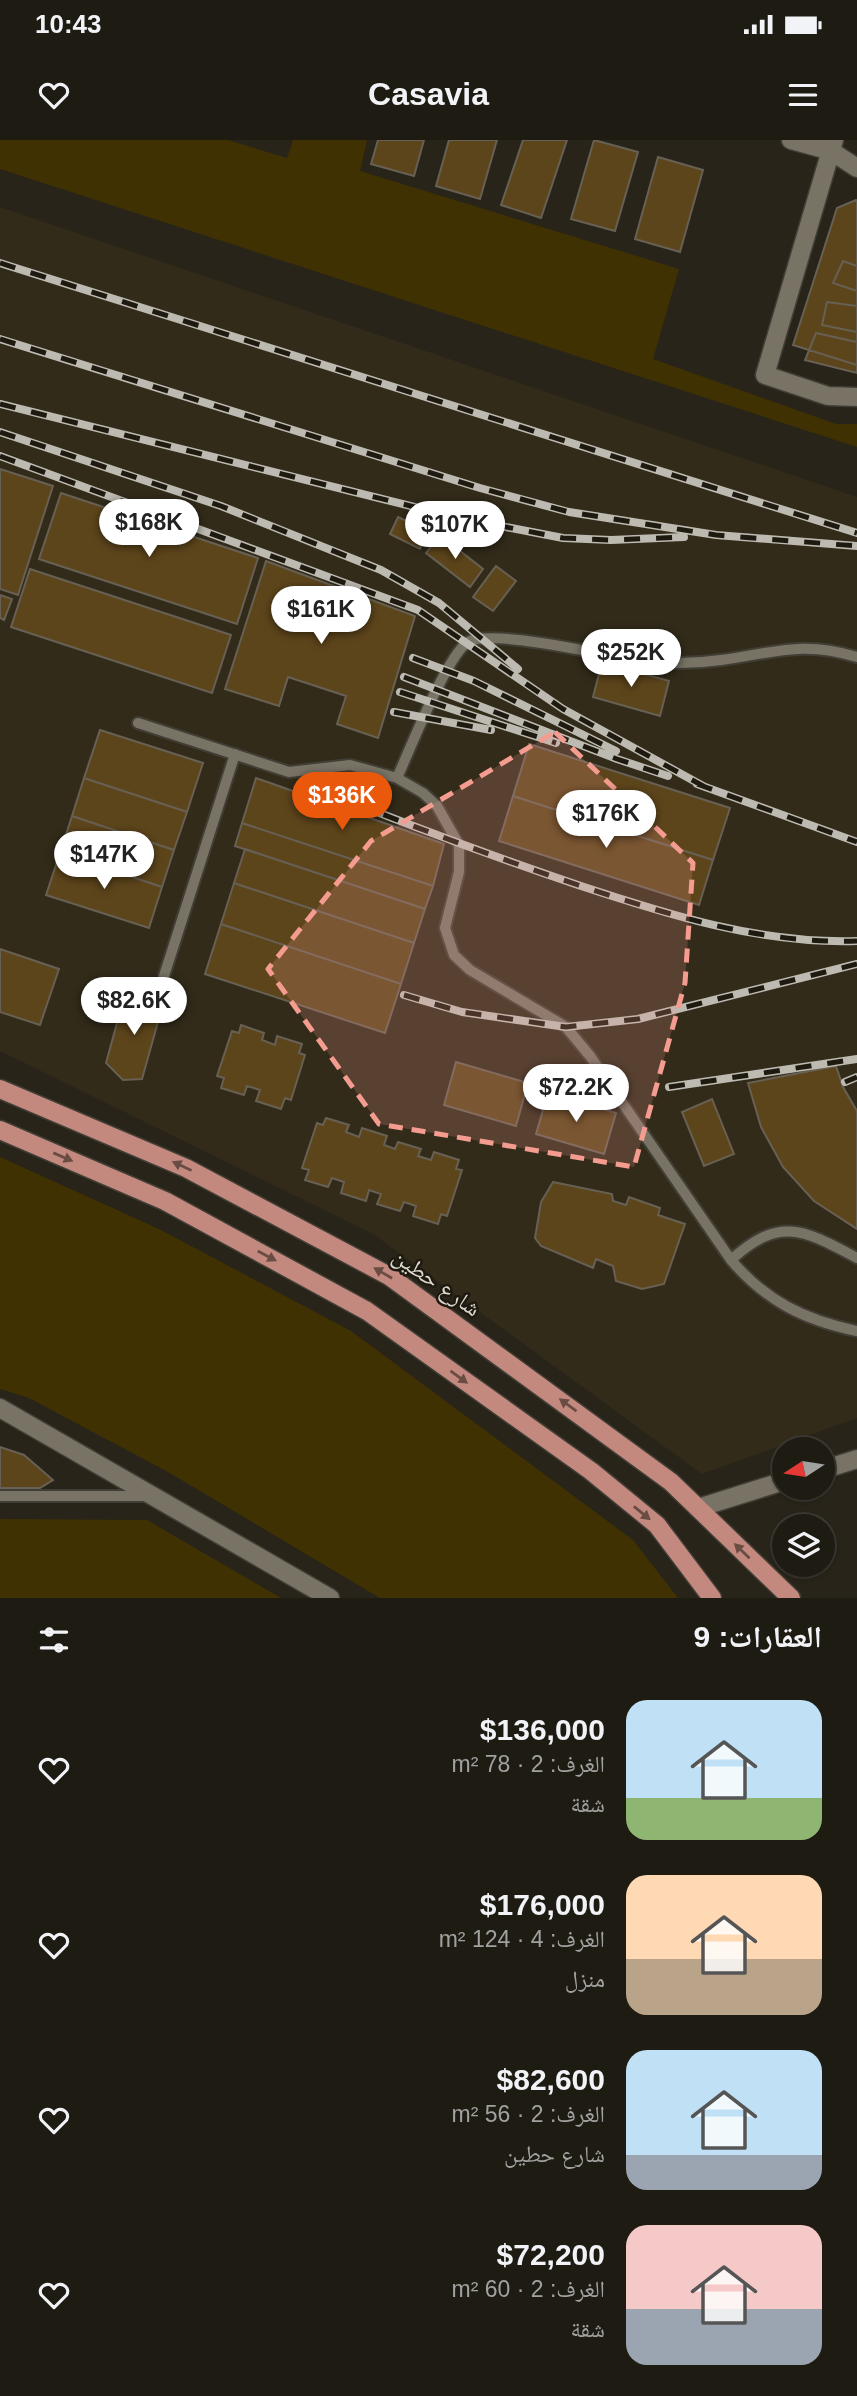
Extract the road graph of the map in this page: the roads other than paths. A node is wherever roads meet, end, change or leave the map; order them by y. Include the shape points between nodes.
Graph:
1 (790, 140) edge
2 (833, 146) edge
3 (857, 168) edge
4 (857, 397) edge
5 (857, 657) edge
6 (138, 723) dead end
7 (235, 754) junction
8 (397, 778) junction
9 (164, 976) dead end
10 (0, 1089) edge
11 (0, 1130) edge
12 (857, 1258) edge
13 (731, 1260) junction
14 (857, 1331) edge
15 (0, 1408) edge
16 (857, 1459) edge
17 (835, 1466) edge
18 (772, 1485) edge
19 (0, 1496) edge
20 (153, 1496) junction
21 (698, 1508) junction
22 (330, 1598) edge
23 (712, 1598) edge
24 (791, 1598) edge

1 - 2 street
2 - 3 street
2 - 4 street via 765,375 828,396
5 - 8 lane via 807,647 688,664 511,640 474,640 460,650 447,671
6 - 7 lane
7 - 8 lane via 289,772 350,765
7 - 9 lane
8 - 13 lane via 437,806 459,845 458,872 445,928 454,955 470,970 566,1027
21 -> 10 main road, شارع حطين via 632,1452 389,1276 186,1168
11 -> 23 main road via 165,1201 367,1311 591,1471 657,1525
12 - 13 lane via 805,1233 782,1232 751,1241
13 - 14 lane via 751,1284 776,1303
15 - 20 street
16 - 17 street
18 - 21 street
19 - 20 lane
20 - 22 street
24 -> 21 main road, شارع حطين

